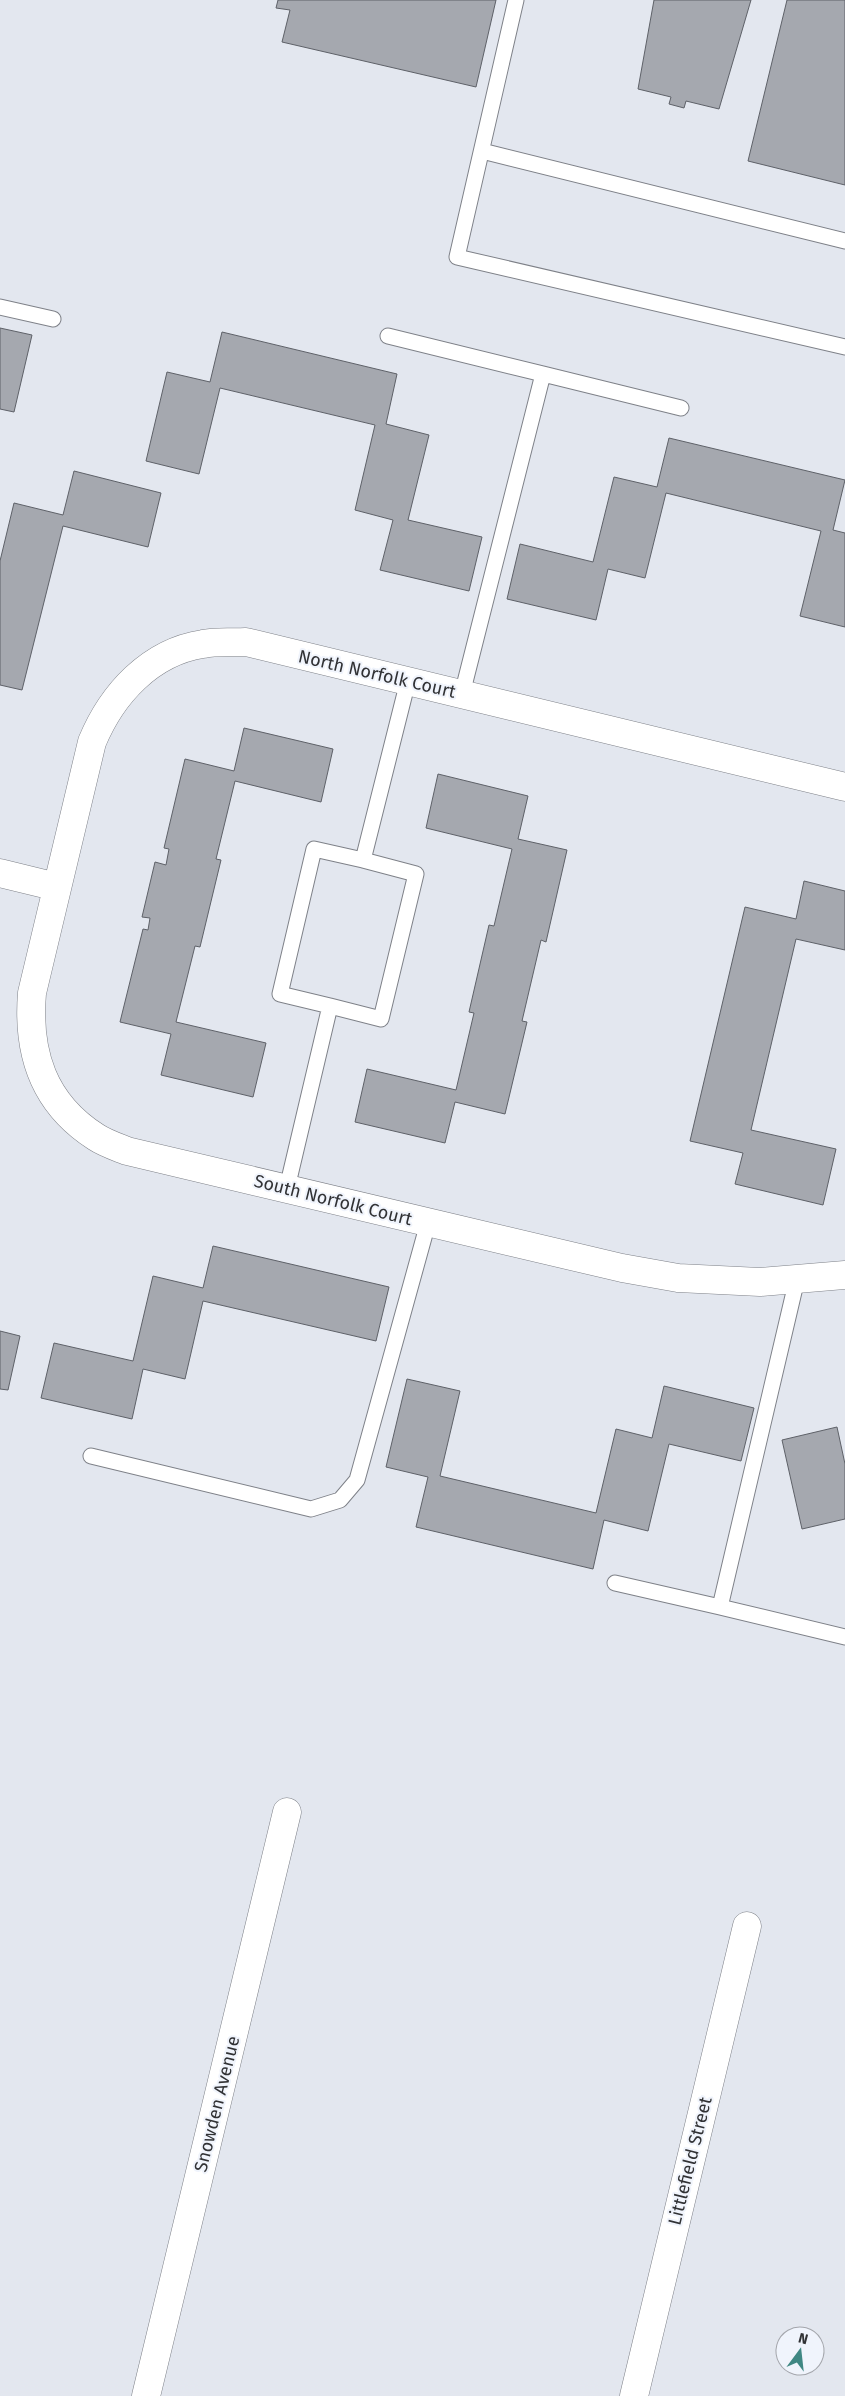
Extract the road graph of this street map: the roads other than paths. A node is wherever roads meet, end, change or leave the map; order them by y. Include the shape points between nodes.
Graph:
1 (516, 0) edge
2 (482, 151) junction
3 (845, 240) edge
4 (0, 307) edge
5 (53, 319) dead end
6 (388, 336) dead end
7 (845, 347) edge
8 (543, 374) junction
9 (681, 408) dead end
10 (408, 681) junction
11 (462, 694) junction
12 (845, 787) edge
13 (363, 860) junction
14 (0, 873) edge
15 (57, 887) junction
16 (330, 1006) junction
17 (287, 1188) junction
18 (428, 1223) junction
19 (845, 1275) edge
20 (797, 1279) junction
21 (91, 1456) dead end
22 (615, 1583) dead end
23 (720, 1607) junction
24 (845, 1637) edge
25 (287, 1812) dead end
26 (747, 1926) dead end
27 (146, 2396) edge
28 (634, 2396) edge

1 - 2 lane
2 - 3 lane
2 - 7 lane via 457,256
4 - 5 lane
6 - 8 lane
8 - 9 lane
8 - 11 lane
10 - 11 street, North Norfolk Court
10 - 13 lane
10 - 15 street, North Norfolk Court via 246,642 203,644 170,654 140,672 116,696 102,718 92,742
11 - 12 street, North Norfolk Court
13 - 16 lane via 314,849 280,994
13 - 16 lane via 416,874 381,1019
14 - 15 street
15 - 17 street, South Norfolk Court via 32,993 30,1018 38,1068 54,1098 76,1123 97,1138 128,1151
16 - 17 lane
17 - 18 street, South Norfolk Court
18 - 20 street, South Norfolk Court via 678,1278 760,1282
18 - 21 lane via 357,1480 340,1500 311,1509
19 - 20 street, South Norfolk Court
20 - 23 lane
22 - 23 lane
23 - 24 lane
25 - 27 street, Snowden Avenue
26 - 28 street, Littlefield Street

